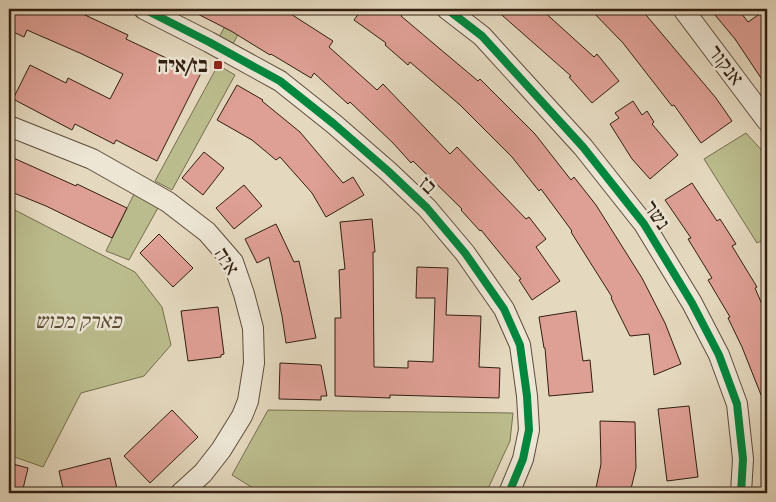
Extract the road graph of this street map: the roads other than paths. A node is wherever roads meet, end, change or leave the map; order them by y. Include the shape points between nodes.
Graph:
1 (144, 9) edge
2 (447, 9) edge
3 (683, 9) edge
4 (767, 121) edge
5 (9, 126) edge
6 (182, 493) edge
7 (509, 493) edge
8 (741, 493) edge

1 - 7 street, בז via 280,81 388,171 427,208 465,253 504,309 520,345 529,430 524,459
2 - 8 street, נשר via 482,36 583,147 644,224 692,303 719,355 737,404 743,459
3 - 4 street, אנקור
5 - 6 street, איה via 92,159 168,202 207,232 233,262 253,328 254,363 248,401 221,450

